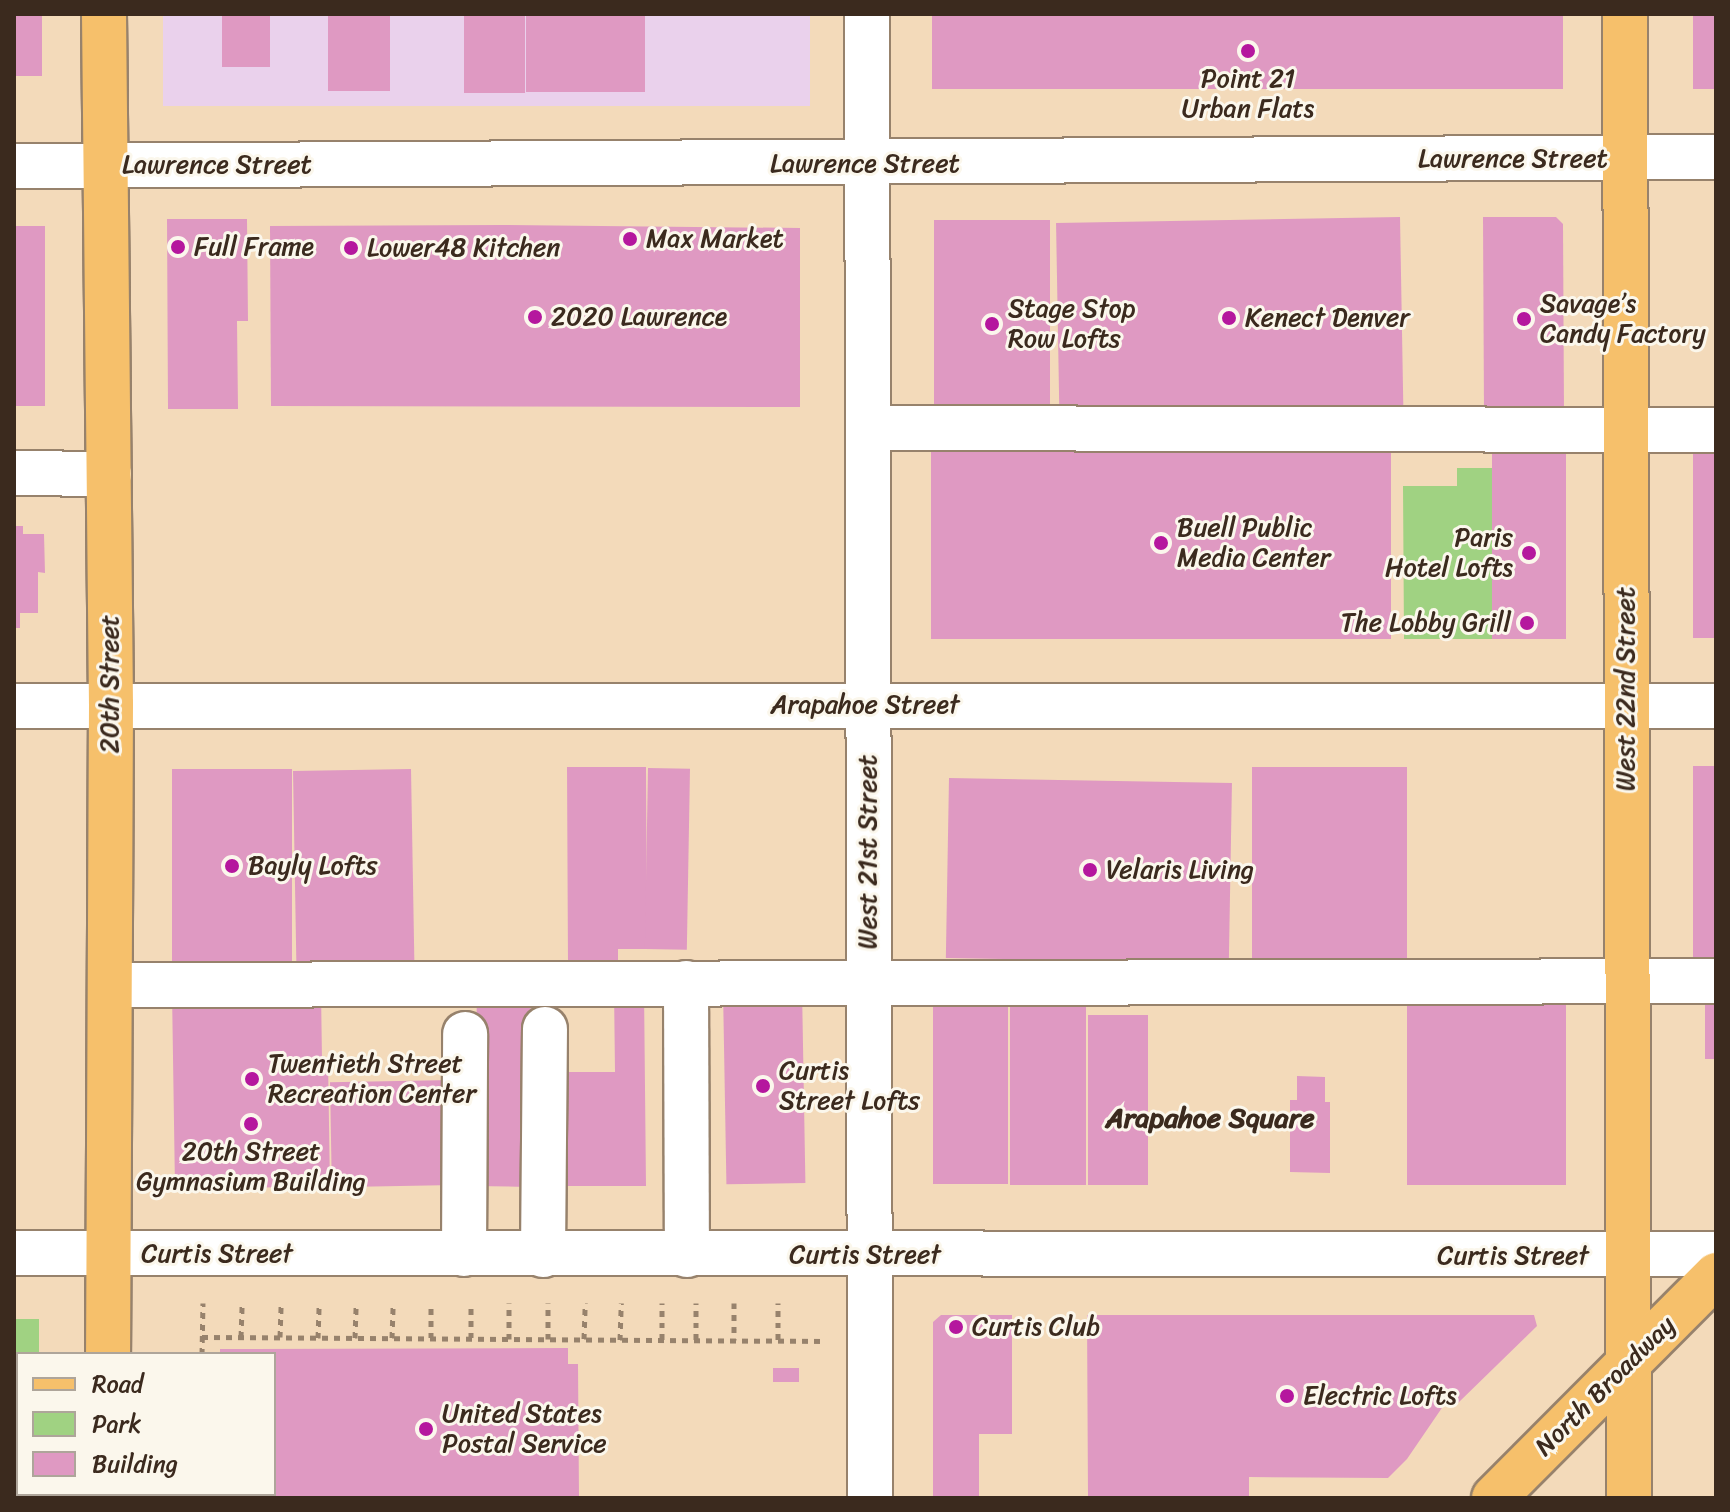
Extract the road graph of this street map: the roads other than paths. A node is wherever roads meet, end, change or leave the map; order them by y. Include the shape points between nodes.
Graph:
1 (104, 14) edge
2 (867, 14) edge
3 (1625, 14) edge
4 (1716, 157) edge
5 (1625, 158) junction
6 (867, 164) junction
7 (106, 165) junction
8 (14, 166) edge
9 (868, 428) junction
10 (1625, 430) junction
11 (1716, 430) edge
12 (14, 473) edge
13 (109, 474) junction
14 (111, 704) junction
15 (868, 705) junction
16 (14, 706) edge
17 (1626, 706) junction
18 (1716, 706) edge
19 (1716, 981) edge
20 (1626, 982) junction
21 (686, 983) junction
22 (868, 983) junction
23 (110, 985) junction
24 (545, 1029) dead end
25 (465, 1034) dead end
26 (14, 1253) edge
27 (110, 1254) junction
28 (464, 1254) junction
29 (1716, 1254) edge
30 (543, 1255) junction
31 (687, 1255) junction
32 (869, 1255) junction
33 (1627, 1256) junction
34 (1716, 1275) edge
35 (108, 1352) edge
36 (1627, 1364) junction
37 (870, 1498) edge
38 (1494, 1498) edge
39 (1629, 1498) edge

1 - 7 main road, 20th Street
2 - 6 street, West 21st Street
3 - 5 main road, West 22nd Street
4 - 5 street, Lawrence Street
5 - 6 street, Lawrence Street
5 - 10 main road, West 22nd Street
6 - 7 street, Lawrence Street
6 - 9 street, West 21st Street
7 - 8 street, Lawrence Street
7 - 13 main road, 20th Street
9 - 10 street
9 - 15 street, West 21st Street
10 - 11 street
10 - 17 main road, West 22nd Street
12 - 13 street
13 - 14 main road, 20th Street
14 - 15 street, Arapahoe Street
14 - 16 street, Arapahoe Street
14 - 23 main road, 20th Street
15 - 17 street, Arapahoe Street
15 - 22 street, West 21st Street
17 - 18 street, Arapahoe Street
17 - 20 main road, West 22nd Street
19 - 20 street
20 - 22 street
20 - 33 main road, West 22nd Street
21 - 22 street
21 - 23 street
21 - 31 street
22 - 32 street, West 21st Street
23 - 27 main road, 20th Street
24 - 30 street
25 - 28 street
26 - 27 street, Curtis Street
27 - 28 street, Curtis Street
27 - 35 main road, 20th Street
28 - 30 street, Curtis Street
29 - 33 street, Curtis Street
30 - 31 street, Curtis Street
31 - 32 street, Curtis Street
32 - 33 street, Curtis Street
32 - 37 street, West 21st Street
33 - 36 main road, West 22nd Street
34 - 36 main road, North Broadway
36 - 38 main road, North Broadway
36 - 39 main road, West 22nd Street

